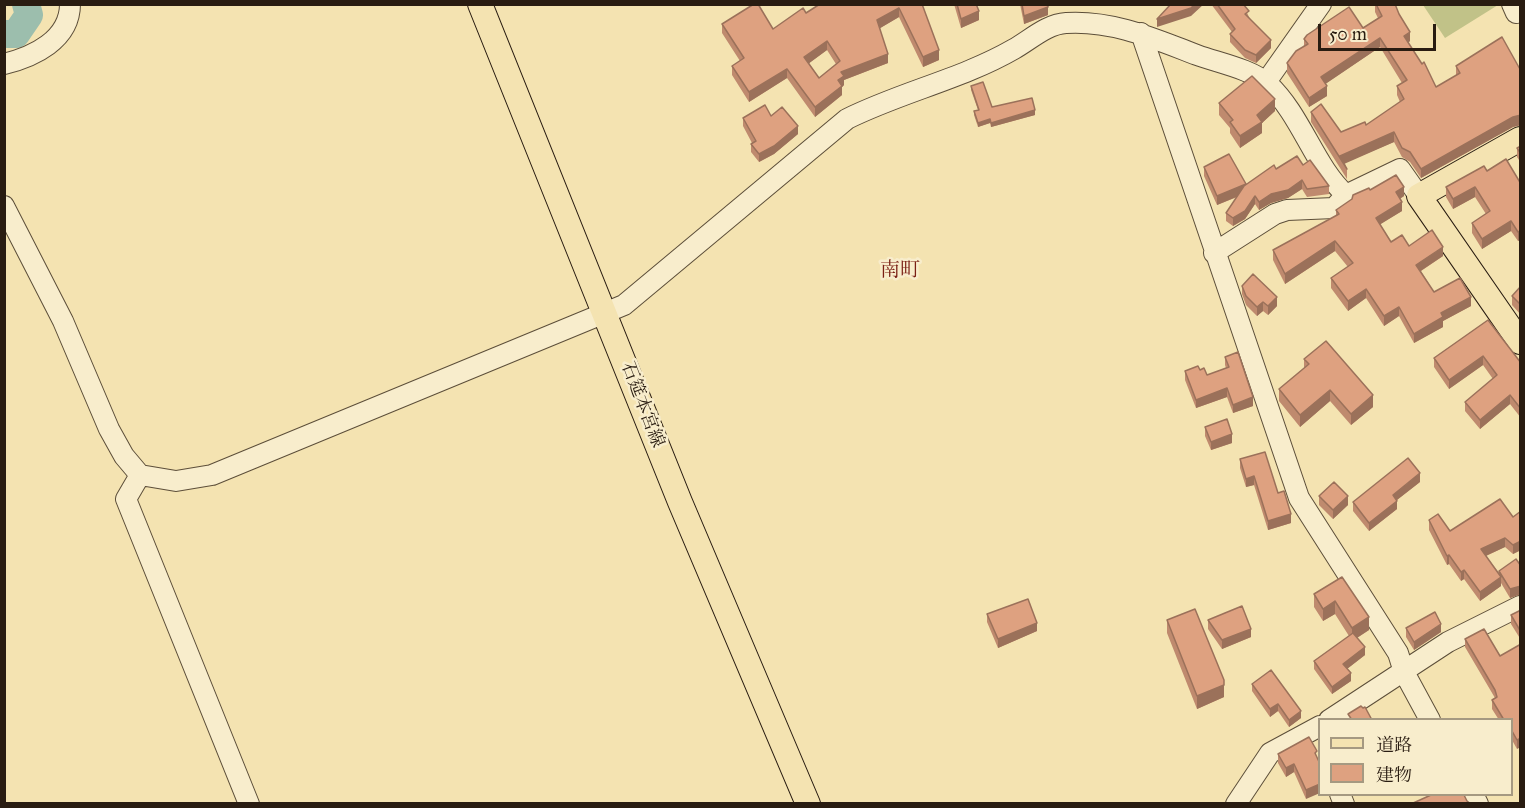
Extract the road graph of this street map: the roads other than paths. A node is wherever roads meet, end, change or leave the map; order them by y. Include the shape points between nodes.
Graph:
1 (70, 4) edge
2 (480, 4) edge
3 (1321, 4) edge
4 (1061, 14) edge
5 (1141, 33) junction
6 (4, 64) edge
7 (1266, 82) junction
8 (1521, 140) edge
9 (1346, 195) junction
10 (1419, 196) junction
11 (4, 206) edge
12 (1214, 253) junction
13 (606, 313) junction
14 (1521, 342) edge
15 (140, 475) junction
16 (1521, 606) edge
17 (1404, 672) junction
18 (1337, 718) edge
19 (1429, 718) edge
20 (1318, 731) edge
21 (249, 804) edge
22 (808, 804) edge
23 (1236, 804) edge

1 - 6 street via 60,34 45,48 29,59
2 - 13 main road, 石筵本宮線
3 - 7 street
4 - 5 street
4 - 13 street via 1013,50 847,119 624,305
5 - 7 street
5 - 12 street
7 - 9 street via 1302,126 1336,186
8 - 10 main road
9 - 10 street via 1400,169
9 - 12 street via 1334,208 1275,214
10 - 14 main road
11 - 15 street via 63,321 109,429
12 - 17 street via 1299,498 1398,653
13 - 15 street via 212,475 176,481
13 - 22 main road, 石筵本宮線 via 680,502
15 - 21 street via 126,499
16 - 17 street via 1448,642
17 - 18 street
17 - 19 street
20 - 23 street via 1270,753

